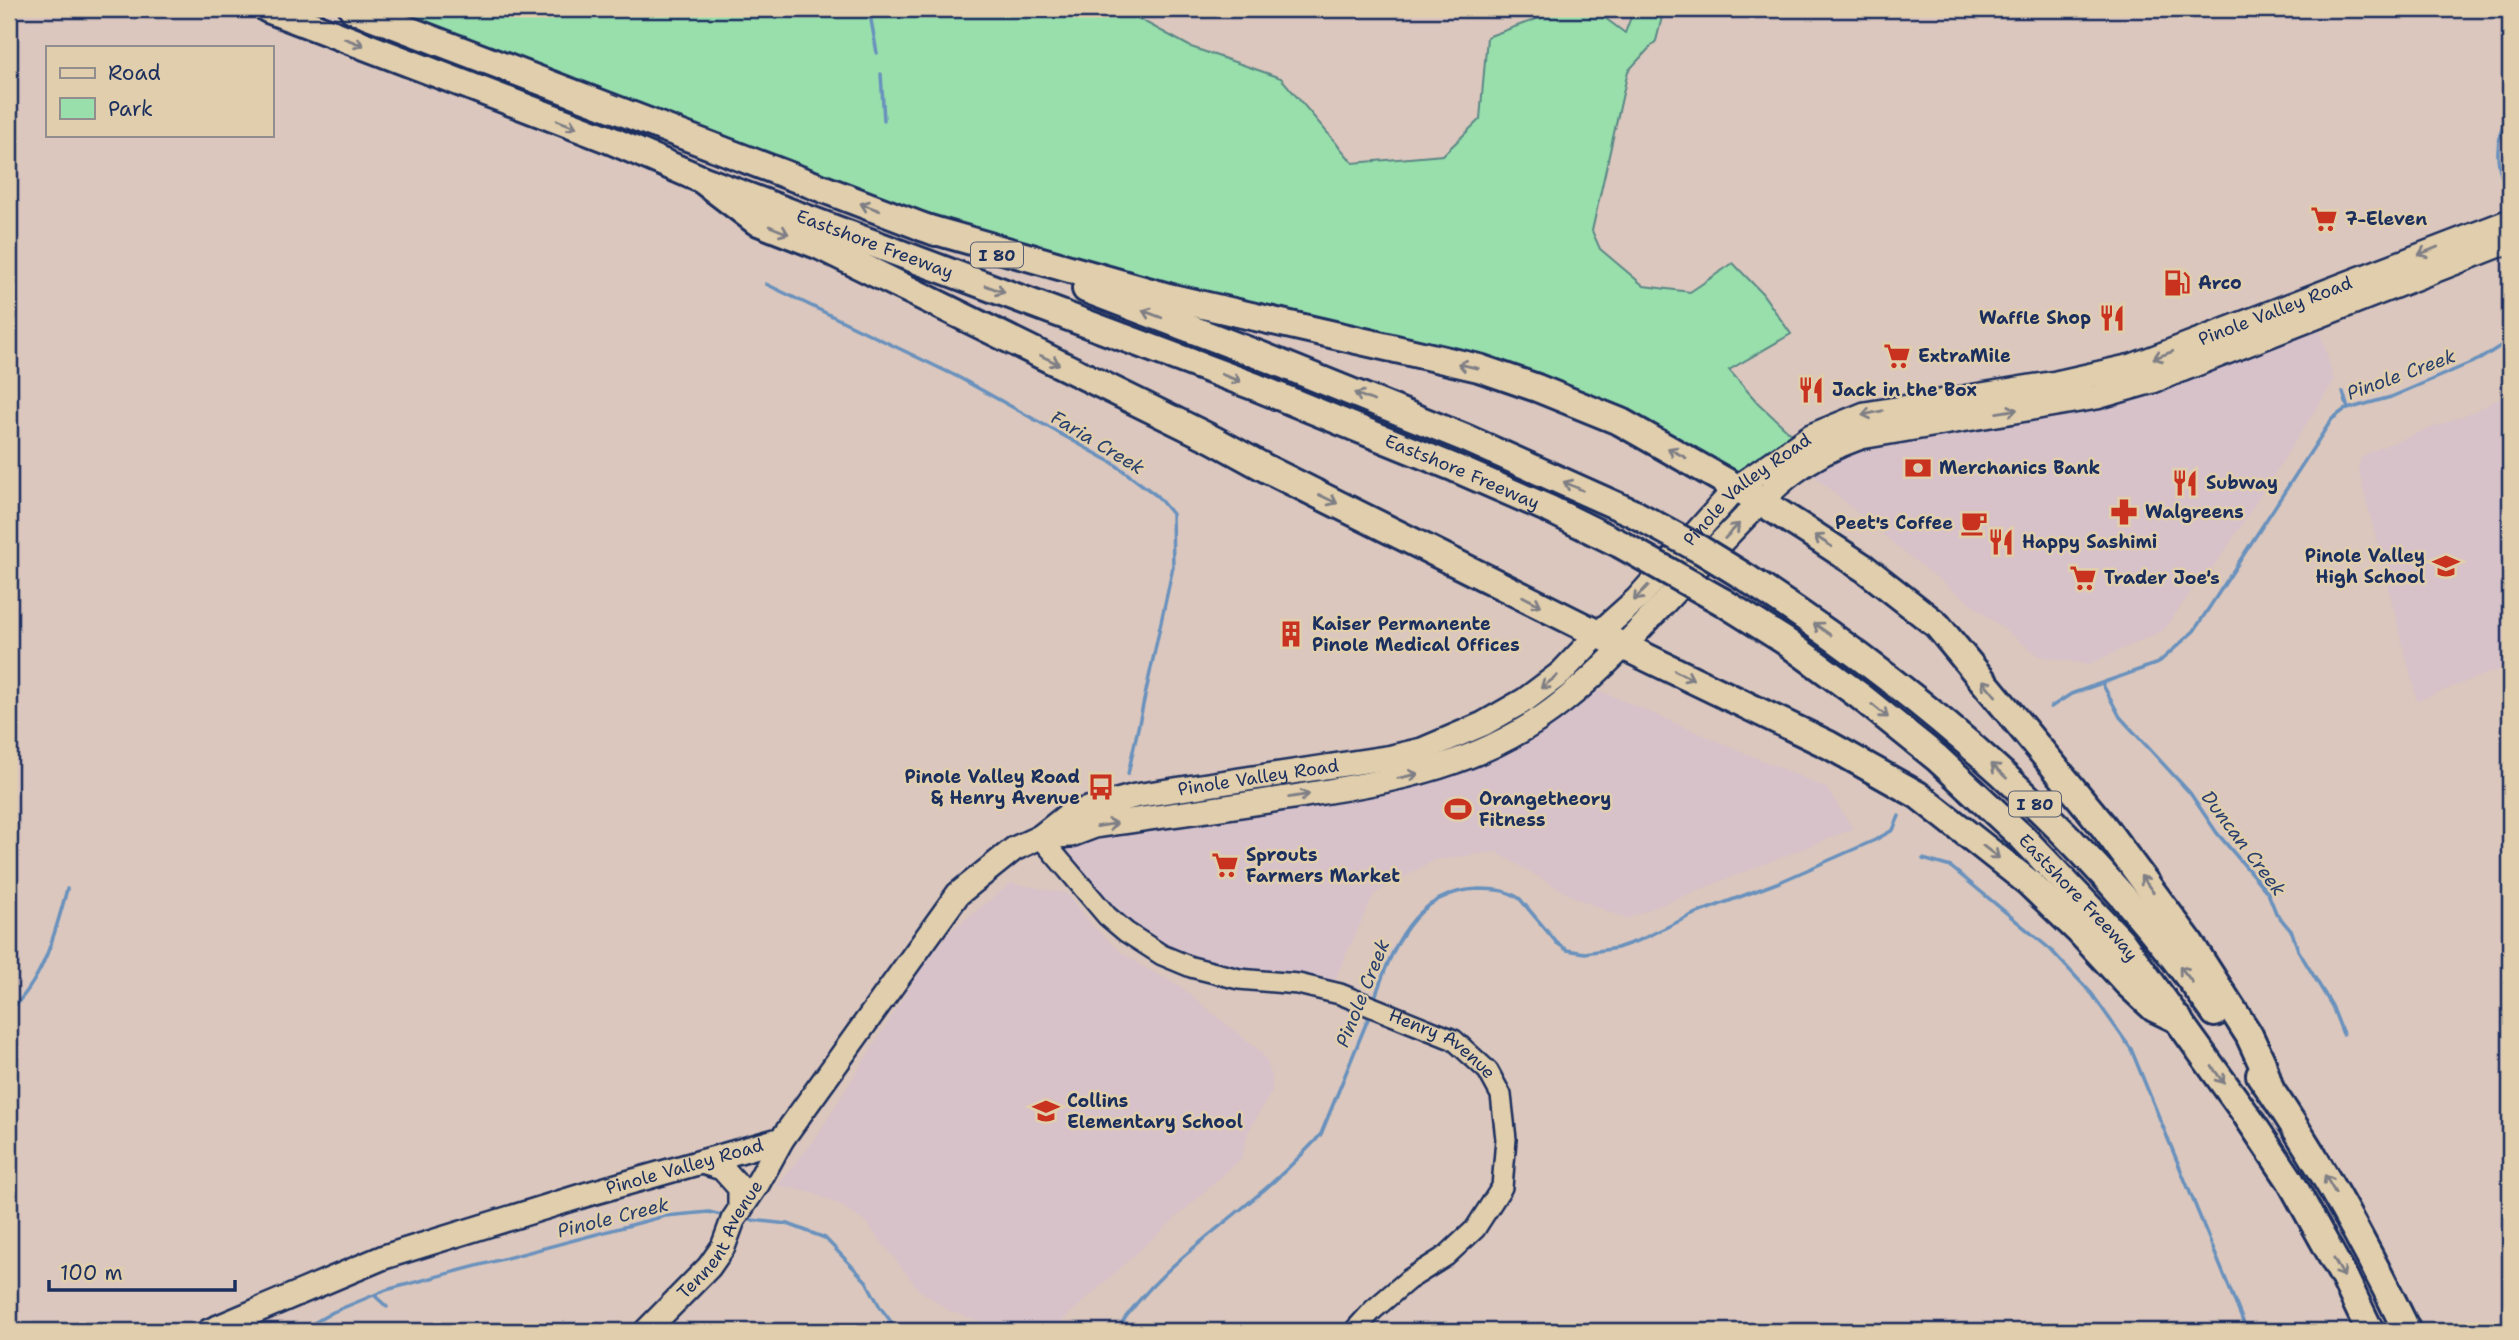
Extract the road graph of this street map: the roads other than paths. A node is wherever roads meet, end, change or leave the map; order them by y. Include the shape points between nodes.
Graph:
1 (268, 9) edge
2 (354, 9) edge
3 (701, 179) junction
4 (2510, 221) edge
5 (922, 227) junction
6 (2498, 239) edge
7 (1735, 488) junction
8 (1760, 501) junction
9 (1598, 634) junction
10 (1623, 645) junction
11 (1041, 837) junction
12 (2179, 1020) junction
13 (2270, 1089) junction
14 (782, 1139) junction
15 (702, 1161) junction
16 (740, 1210) junction
17 (209, 1331) edge
18 (646, 1331) edge
19 (1354, 1331) edge
20 (2370, 1331) edge
21 (2407, 1331) edge

1 -> 3 highway, Eastshore Freeway / I 80
5 -> 2 highway, Eastshore Freeway / I 80
3 -> 9 highway via 756,221 820,246
3 -> 12 highway, Eastshore Freeway / I 80, bridge via 1256,387 1455,467 1620,544 1723,602 1860,696 1946,767 2023,838 2121,941
4 - 6 main road, Pinole Valley Road
7 -> 5 highway via 1621,422 1479,368 1168,297
13 -> 5 highway, Eastshore Freeway / I 80, bridge via 2146,922 2056,824 1959,733 1882,672 1745,577 1635,514 1465,438
6 -> 7 main road, Pinole Valley Road via 2441,246 2132,366 1860,416 1811,436
8 -> 6 main road, Pinole Valley Road via 1802,464 1851,440 2097,397 2153,381
7 - 8 highway
7 -> 9 main road, Pinole Valley Road via 1637,599
10 -> 8 main road, Pinole Valley Road
13 -> 8 highway via 2249,1035 2188,940 2104,827 1937,625 1864,568
9 - 10 highway
9 -> 11 main road, Pinole Valley Road via 1561,673 1525,700 1422,750 1135,796 1069,814
11 -> 10 main road, Pinole Valley Road via 1341,789 1451,765 1517,734 1564,702
10 -> 12 highway via 1829,745 1918,795 2028,882 2154,1008
11 - 14 main road, Pinole Valley Road via 1014,849 958,894
11 - 19 street, Henry Avenue via 1107,916 1162,955 1240,979 1298,984 1340,994 1454,1040 1488,1071 1502,1095 1506,1139 1502,1187 1475,1229 1446,1256 1408,1280
12 -> 20 highway, Eastshore Freeway / I 80 via 2290,1180
21 -> 13 highway, Eastshore Freeway / I 80 via 2366,1246
14 - 15 main road, Pinole Valley Road
14 - 16 main road, Tennent Avenue
15 - 16 main road via 722,1168 736,1182
15 - 17 main road, Pinole Valley Road via 384,1257
16 - 18 main road, Tennent Avenue via 709,1267

